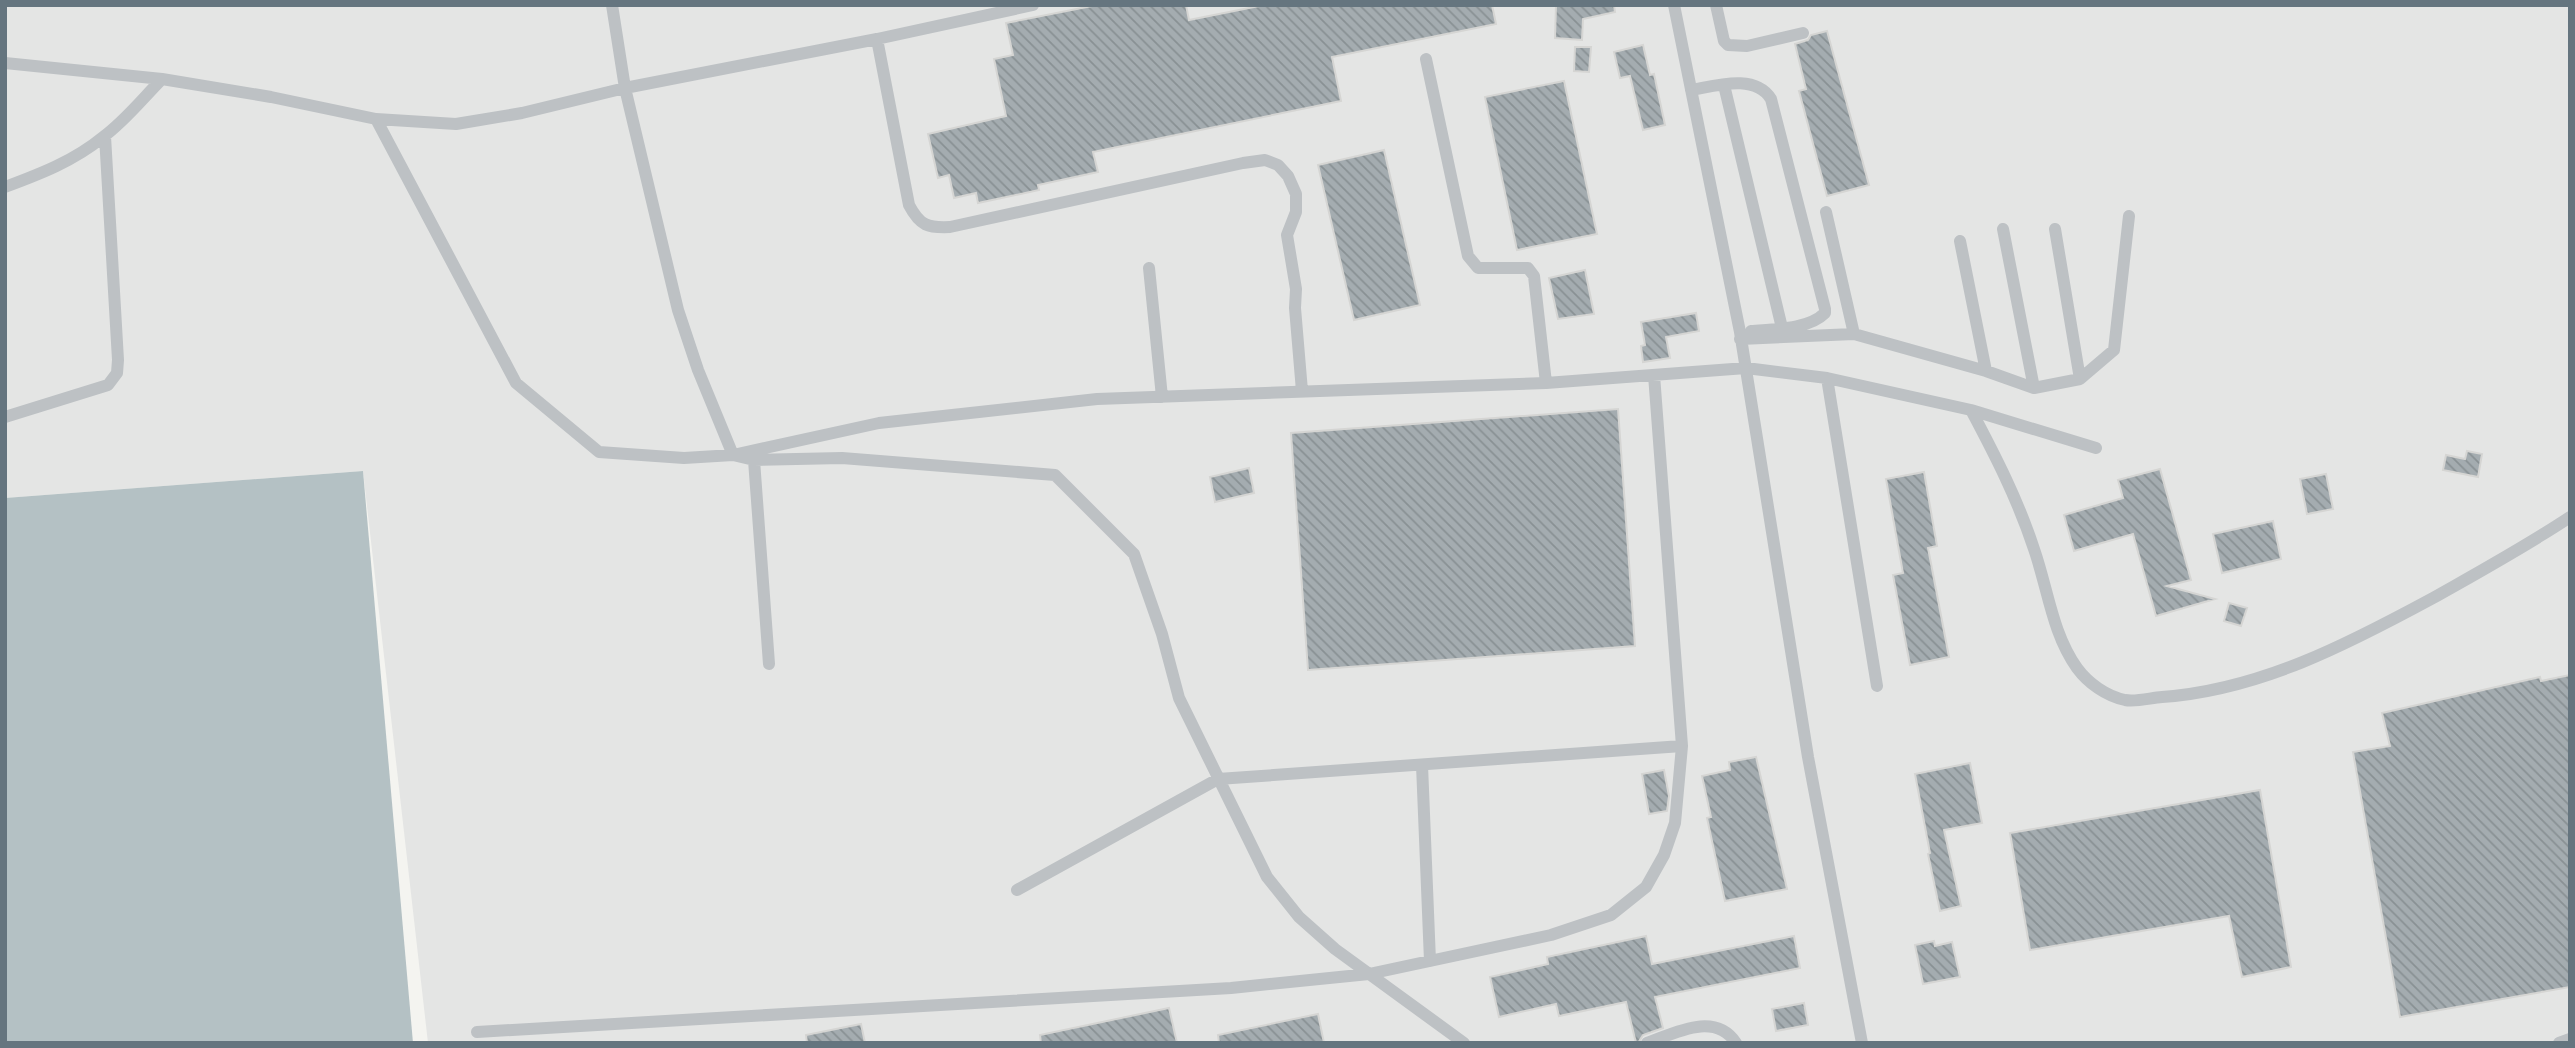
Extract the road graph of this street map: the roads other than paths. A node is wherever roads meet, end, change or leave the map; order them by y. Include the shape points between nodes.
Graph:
1 (612, 5) edge
2 (1033, 5) edge
3 (1674, 5) edge
4 (1716, 5) edge
5 (1803, 33) dead end
6 (877, 39) junction
7 (1426, 59) dead end
8 (5, 63) edge
9 (162, 79) junction
10 (1724, 85) junction
11 (625, 88) junction
12 (1691, 90) junction
13 (376, 119) junction
14 (105, 136) junction
15 (5, 187) edge
16 (1826, 212) dead end
17 (2129, 216) dead end
18 (2003, 229) dead end
19 (2055, 229) dead end
20 (1960, 241) dead end
21 (1149, 268) dead end
22 (1782, 328) junction
23 (1854, 334) junction
24 (1740, 335) junction
25 (1746, 368) junction
26 (1986, 371) junction
27 (1654, 375) junction
28 (1827, 377) junction
29 (2080, 379) junction
30 (1546, 383) junction
31 (2034, 388) junction
32 (1302, 391) junction
33 (1161, 397) junction
34 (1970, 410) junction
35 (5, 417) edge
36 (2096, 448) dead end
37 (733, 455) junction
38 (754, 460) junction
39 (2570, 517) edge
40 (769, 664) dead end
41 (1877, 686) dead end
42 (1682, 746) junction
43 (1422, 765) junction
44 (1217, 779) junction
45 (1017, 890) dead end
46 (1430, 961) junction
47 (1369, 974) junction
48 (477, 1032) dead end
49 (2570, 1039) edge
50 (1464, 1043) edge
51 (1647, 1043) edge
52 (1736, 1043) edge
53 (1862, 1043) edge
54 (2559, 1043) edge

1 - 11 lane
2 - 6 lane
3 - 12 lane
4 - 5 lane via 1728,45 1747,46
6 - 11 lane
6 - 32 lane via 909,205 916,219 932,228 1243,163 1265,160 1278,165 1296,194 1296,212 1287,236 1296,289
7 - 30 lane via 1468,256 1478,268 1528,268 1534,276
8 - 9 lane
9 - 13 lane
9 - 14 lane
10 - 12 lane
10 - 22 lane
10 - 22 lane via 1750,84 1762,88 1771,99 1825,309 1815,320
11 - 13 lane via 456,124
11 - 37 lane via 678,310
12 - 24 lane
13 - 37 lane via 516,383 599,452 684,458
14 - 15 lane via 48,171
14 - 35 lane via 117,373 108,385 89,393
16 - 23 lane
17 - 29 lane via 2114,350
18 - 31 lane
19 - 29 lane
20 - 26 lane
21 - 33 lane
22 - 24 lane
23 - 24 lane
23 - 26 lane
24 - 25 lane
25 - 27 lane
25 - 28 lane
25 - 53 lane via 1808,757
26 - 31 lane
27 - 30 lane
27 - 42 lane
28 - 34 lane
28 - 41 lane
29 - 31 lane
30 - 32 lane
32 - 33 lane
33 - 37 lane via 1097,399 879,423
34 - 36 lane
34 - 39 lane via 2017,502 2059,636 2078,669 2097,689 2125,700 2231,686 2296,666 2371,632
37 - 38 lane
38 - 40 lane
38 - 44 lane via 842,458 1055,475 1134,554 1179,698
42 - 43 lane
42 - 46 lane via 1675,823 1646,887 1611,915 1551,935
43 - 44 lane
43 - 46 lane
44 - 45 lane
44 - 47 lane via 1267,877 1299,917
46 - 47 lane
47 - 48 lane via 1218,989
47 - 50 lane
49 - 54 lane
51 - 52 lane via 1712,1025 1725,1030

